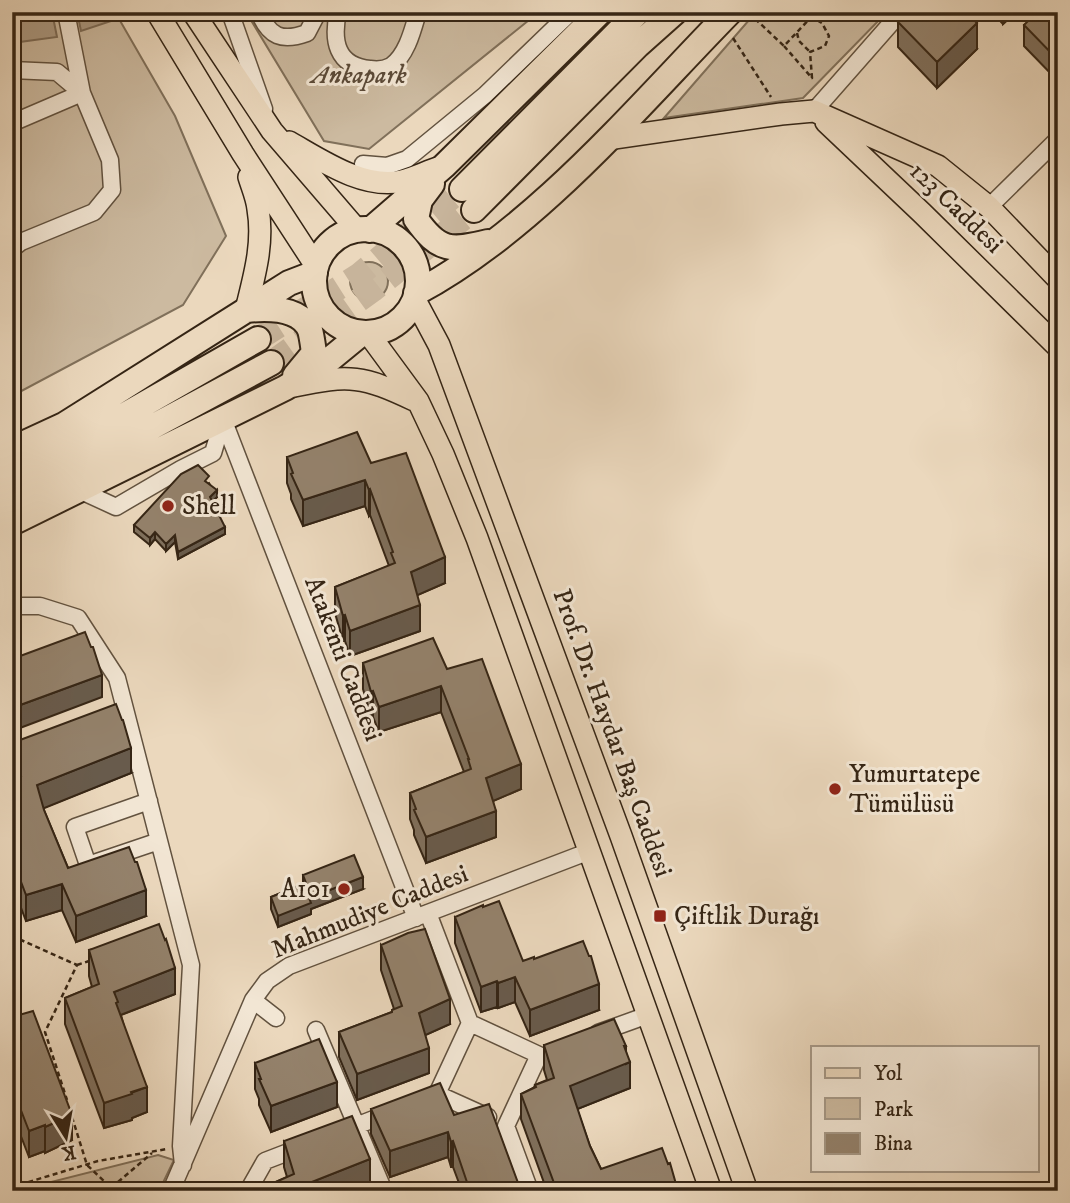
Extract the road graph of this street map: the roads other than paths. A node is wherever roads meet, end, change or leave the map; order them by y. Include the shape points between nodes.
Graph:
1 (66, 12) edge
2 (158, 12) edge
3 (193, 12) edge
4 (230, 12) edge
5 (241, 12) edge
6 (259, 12) edge
7 (318, 12) edge
8 (338, 12) edge
9 (418, 12) edge
10 (571, 12) edge
11 (600, 12) edge
12 (638, 12) edge
13 (674, 12) edge
14 (901, 12) edge
15 (726, 17) edge
16 (238, 34) junction
17 (12, 70) edge
18 (82, 93) junction
19 (814, 111) junction
20 (12, 123) edge
21 (272, 132) junction
22 (607, 139) junction
23 (1058, 139) edge
24 (243, 154) junction
25 (363, 164) dead end
26 (444, 166) junction
27 (989, 207) junction
28 (364, 230) junction
29 (498, 240) junction
30 (12, 249) edge
31 (315, 270) junction
32 (1058, 279) edge
33 (415, 296) junction
34 (246, 310) junction
35 (365, 333) junction
36 (258, 339) tunnel mouth
37 (1058, 347) edge
38 (271, 363) tunnel mouth
39 (285, 388) junction
40 (418, 401) junction
41 (223, 419) junction
42 (12, 449) edge
43 (12, 474) edge
44 (12, 499) edge
45 (12, 523) edge
46 (12, 606) edge
47 (149, 801) junction
48 (159, 841) junction
49 (590, 851) junction
50 (422, 916) junction
51 (253, 1000) junction
52 (648, 1015) junction
53 (276, 1018) dead end
54 (470, 1023) junction
55 (316, 1030) dead end
56 (588, 1037) edge
57 (403, 1108) edge
58 (358, 1126) junction
59 (506, 1126) junction
60 (183, 1165) junction
61 (171, 1191) edge
62 (248, 1191) edge
63 (384, 1191) edge
64 (530, 1191) edge
65 (711, 1191) edge
66 (747, 1191) edge

1 - 18 street
2 - 24 main road
3 - 21 main road
4 - 16 street
5 - 16 street
6 - 7 street via 271,32 293,38 307,33
8 - 9 street via 334,34 338,51 345,61 378,70 400,56
10 - 25 street via 485,95 407,159 387,166
11 - 26 highway
12 - 13 highway via 468,199
14 - 19 street
15 - 22 highway
16 - 21 street
17 - 18 street via 57,72
18 - 20 street
18 - 30 street via 110,159 112,190 94,212
19 - 22 main road, 123 Caddesi
19 - 27 main road, 123 Caddesi via 938,166
19 - 37 main road, 123 Caddesi
21 - 26 main road via 321,160 376,181 400,181
21 - 28 main road
22 - 29 highway
23 - 27 street
24 - 31 main road
24 - 34 main road via 258,209 260,237
26 - 28 highway
26 - 29 highway via 420,200 416,219 428,237 456,250
27 - 32 main road, 123 Caddesi
28 - 31 highway via 337,238
28 - 33 highway via 386,233 410,254 418,284
29 - 33 highway
31 - 34 highway
31 - 35 highway via 316,297 323,311 347,330
33 - 35 highway via 407,314 394,325
33 - 66 main road, Prof. Dr. Haydar Baş Caddesi via 439,345
34 - 39 highway via 282,310 301,318 309,329 314,353
34 - 42 highway via 64,425
35 - 39 highway
35 - 40 main road
36 - 43 highway via 76,443
38 - 44 highway
39 - 40 main road via 356,378
39 - 41 highway
40 - 49 main road via 477,538
41 - 45 highway
41 - 50 street, Atakenti Caddesi
46 - 47 street via 40,606 78,618 117,678
47 - 48 street
47 - 48 street via 75,827 88,865
48 - 60 street via 191,965
49 - 50 street, Mahmudiye Caddesi
49 - 52 main road
50 - 51 street, Mahmudiye Caddesi via 289,966 267,981
50 - 54 street, Atakenti Caddesi
51 - 53 street
51 - 60 street, Mahmudiye Caddesi
52 - 56 street
52 - 65 main road
54 - 59 street via 545,1053
54 - 59 street via 431,1096
55 - 58 street
57 - 58 street
58 - 62 street via 265,1161
58 - 63 street
59 - 64 street
60 - 61 street, Mahmudiye Caddesi

